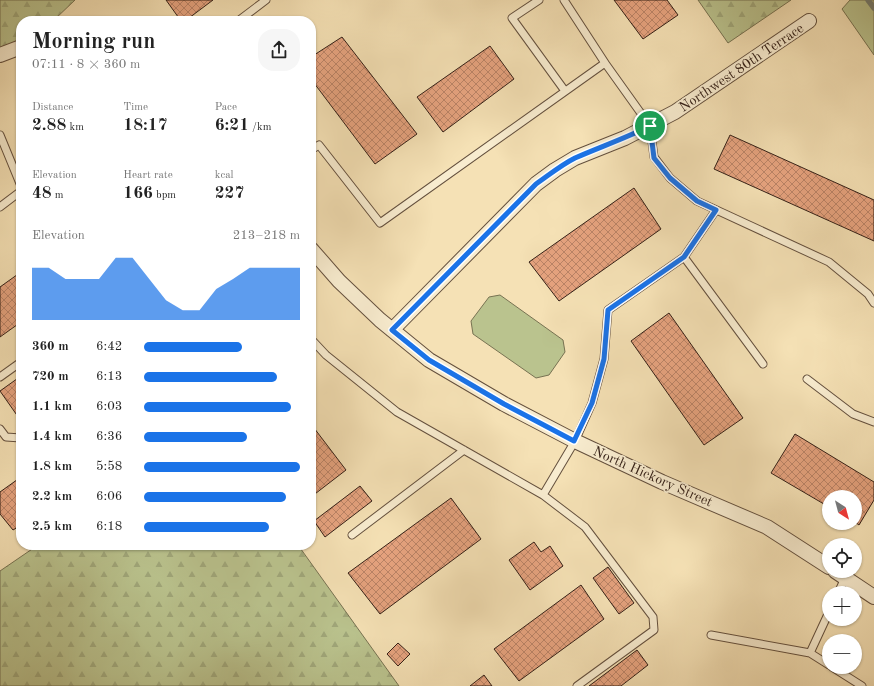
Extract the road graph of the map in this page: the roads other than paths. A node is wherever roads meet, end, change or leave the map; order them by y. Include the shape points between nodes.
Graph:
1 (266, 0) edge
2 (539, 0) edge
3 (564, 0) edge
4 (245, 16) edge
5 (809, 21) dead end
6 (16, 49) edge
7 (0, 55) edge
8 (605, 63) junction
9 (565, 91) junction
10 (650, 126) junction
11 (0, 135) edge
12 (316, 147) edge
13 (16, 174) edge
14 (16, 195) edge
15 (0, 207) edge
16 (716, 210) junction
17 (316, 255) edge
18 (684, 257) junction
19 (874, 303) edge
20 (392, 330) junction
21 (316, 344) edge
22 (763, 364) dead end
23 (16, 366) edge
24 (0, 377) edge
25 (807, 380) dead end
26 (874, 422) edge
27 (0, 429) edge
28 (16, 438) edge
29 (574, 441) junction
30 (464, 450) junction
31 (543, 494) junction
32 (352, 534) dead end
33 (822, 562) edge
34 (846, 578) edge
35 (874, 598) edge
36 (823, 626) edge
37 (711, 636) dead end
38 (810, 653) junction
39 (822, 661) edge
40 (843, 674) edge
41 (577, 686) edge
42 (862, 686) edge

1 - 4 lane
2 - 9 lane via 512,18
3 - 8 lane
5 - 10 street, Northwest 80th Terrace via 705,93
6 - 7 street
8 - 9 lane
8 - 10 lane
9 - 12 lane via 380,223 319,145
10 - 16 lane via 654,158 670,178 697,201
10 - 20 street, Northwest 80th Terrace via 575,158 536,184
11 - 13 lane
14 - 15 lane
16 - 18 lane
16 - 19 lane via 829,262 868,294
17 - 20 street, North Hickory Street via 339,281
18 - 22 lane
18 - 29 lane via 608,310 604,359 592,403
20 - 29 street, North Hickory Street via 429,360
21 - 30 lane via 397,412
23 - 24 lane
25 - 26 lane via 853,414
27 - 28 lane via 6,437
29 - 31 lane
29 - 33 street, North Hickory Street via 768,527
30 - 31 lane
30 - 32 lane
31 - 41 lane via 585,527 652,617 654,630
34 - 35 street
36 - 38 lane
37 - 38 lane
38 - 39 lane
40 - 42 lane

